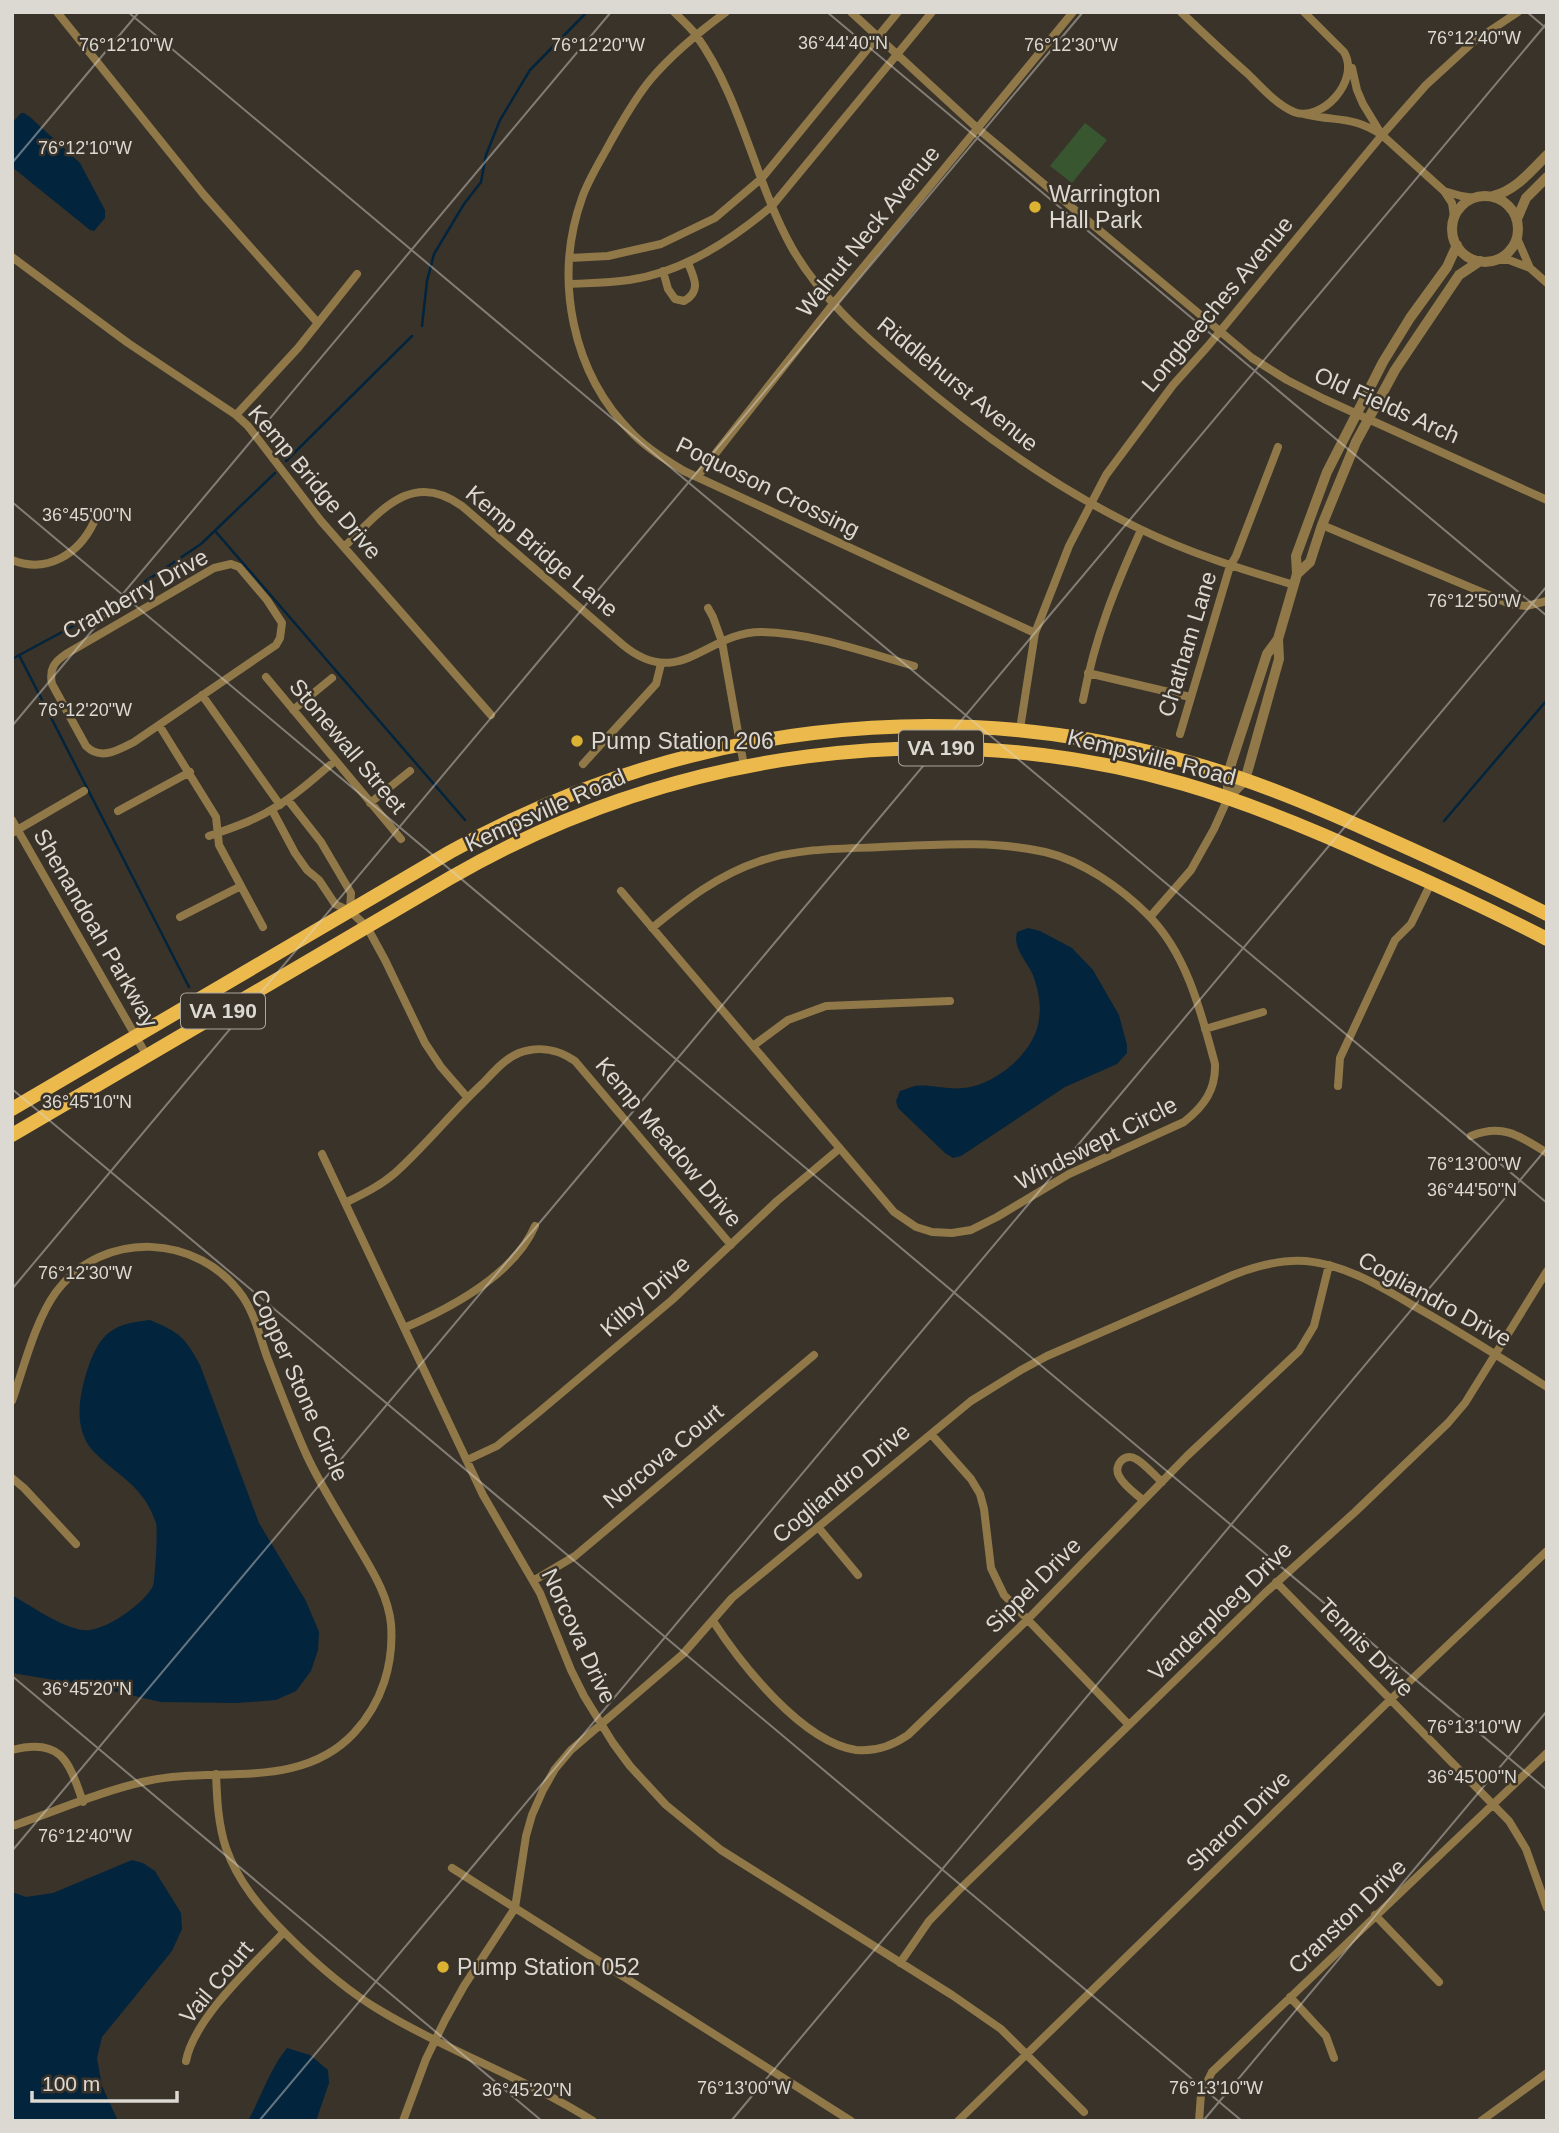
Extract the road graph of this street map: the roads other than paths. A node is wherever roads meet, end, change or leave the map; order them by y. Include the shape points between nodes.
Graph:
1 (57, 12) edge
2 (674, 12) edge
3 (726, 12) edge
4 (850, 12) edge
5 (898, 12) edge
6 (932, 12) edge
7 (1073, 12) edge
8 (1181, 12) edge
9 (1304, 12) edge
10 (1518, 12) edge
11 (696, 35) junction
12 (877, 37) junction
13 (897, 55) junction
14 (1348, 58) junction
15 (1304, 114) junction
16 (977, 128) junction
17 (1382, 135) junction
18 (1547, 155) edge
19 (1547, 177) edge
20 (762, 178) junction
21 (1444, 191) junction
22 (1493, 196) junction
23 (1474, 198) junction
24 (772, 206) junction
25 (1454, 217) junction
26 (1517, 219) junction
27 (1517, 238) junction
28 (1457, 245) junction
29 (12, 257) edge
30 (570, 258) junction
31 (1496, 260) junction
32 (1479, 261) junction
33 (688, 262) junction
34 (1530, 268) junction
35 (663, 271) junction
36 (357, 274) dead end
37 (1547, 283) edge
38 (569, 284) junction
39 (832, 304) junction
40 (317, 322) junction
41 (1219, 332) junction
42 (1356, 412) junction
43 (236, 415) junction
44 (1369, 418) junction
45 (1278, 447) dead end
46 (697, 477) junction
47 (1546, 497) edge
48 (1089, 503) junction
49 (94, 522) dead end
50 (1322, 524) junction
51 (1141, 530) junction
52 (344, 547) junction
53 (12, 560) edge
54 (1230, 566) junction
55 (1296, 580) junction
56 (1547, 601) edge
57 (708, 608) dead end
58 (1035, 634) junction
59 (1278, 639) junction
60 (722, 642) junction
61 (661, 664) junction
62 (914, 666) dead end
63 (1088, 673) junction
64 (265, 677) dead end
65 (332, 678) dead end
66 (202, 695) junction
67 (1190, 697) junction
68 (1083, 700) dead end
69 (293, 710) junction
70 (491, 715) dead end
71 (159, 725) junction
72 (1020, 729) junction
73 (1180, 734) dead end
74 (740, 744) junction
75 (335, 761) junction
76 (583, 764) dead end
77 (744, 766) junction
78 (410, 771) dead end
79 (190, 772) junction
80 (1228, 775) junction
81 (1245, 780) junction
82 (84, 791) dead end
83 (1228, 798) junction
84 (370, 803) junction
85 (280, 805) junction
86 (118, 811) dead end
87 (12, 820) edge
88 (15, 832) edge
89 (219, 832) junction
90 (209, 836) dead end
91 (401, 839) dead end
92 (1431, 883) junction
93 (241, 886) junction
94 (621, 891) dead end
95 (350, 911) junction
96 (1547, 914) edge
97 (180, 917) dead end
98 (1150, 917) junction
99 (263, 927) dead end
100 (367, 927) junction
101 (652, 928) junction
102 (1547, 939) edge
103 (950, 1000) dead end
104 (1263, 1012) dead end
105 (1205, 1028) junction
106 (136, 1036) junction
107 (752, 1046) junction
108 (147, 1056) junction
109 (1338, 1086) dead end
110 (467, 1097) junction
111 (12, 1109) edge
112 (12, 1135) edge
113 (1471, 1136) dead end
114 (839, 1149) junction
115 (1547, 1153) edge
116 (322, 1154) dead end
117 (345, 1203) junction
118 (535, 1226) dead end
119 (731, 1245) junction
120 (1329, 1265) junction
121 (1547, 1271) edge
122 (404, 1328) junction
123 (814, 1355) dead end
124 (1495, 1355) junction
125 (1547, 1387) edge
126 (12, 1401) edge
127 (931, 1434) junction
128 (467, 1460) junction
129 (12, 1478) edge
130 (1162, 1482) junction
131 (1143, 1500) junction
132 (818, 1527) junction
133 (76, 1544) dead end
134 (1547, 1551) edge
135 (858, 1574) dead end
136 (533, 1581) junction
137 (1276, 1582) junction
138 (1027, 1620) junction
139 (713, 1621) junction
140 (1391, 1699) junction
141 (600, 1724) junction
142 (1129, 1725) junction
143 (12, 1749) edge
144 (1547, 1752) edge
145 (216, 1774) junction
146 (83, 1802) junction
147 (1493, 1805) junction
148 (12, 1826) edge
149 (452, 1868) dead end
150 (515, 1908) junction
151 (1547, 1908) edge
152 (1376, 1915) junction
153 (284, 1932) junction
154 (900, 1963) junction
155 (1439, 1982) dead end
156 (1290, 1997) junction
157 (436, 2040) junction
158 (1027, 2053) junction
159 (1334, 2058) dead end
160 (186, 2061) dead end
161 (1547, 2073) edge
162 (1084, 2112) dead end
163 (403, 2121) edge
164 (593, 2121) edge
165 (851, 2121) edge
166 (958, 2121) edge
167 (1199, 2121) edge
168 (1481, 2121) edge

1 - 40 street via 204,195
2 - 11 street, Riddlehurst Avenue
3 - 11 street, Poquoson Crossing
4 - 12 street, Old Fields Arch
5 - 12 street
6 - 13 street
7 - 16 street, Walnut Neck Avenue
8 - 15 street via 1272,97
9 - 14 street
10 - 17 street, Longbeeches Avenue via 1473,42 1426,85
11 - 20 street, Riddlehurst Avenue via 734,107
11 - 30 street, Poquoson Crossing via 632,103 582,198
12 - 13 street, Old Fields Arch
12 - 20 street
13 - 16 street, Old Fields Arch
13 - 24 street
14 - 15 street via 1345,85 1330,102
14 - 17 street via 1360,97
15 - 17 street via 1359,122
16 - 39 street, Walnut Neck Avenue
16 - 41 street, Old Fields Arch
17 - 21 street
17 - 41 street, Longbeeches Avenue
18 - 22 street via 1514,187
19 - 26 street via 1527,198
20 - 24 street, Riddlehurst Avenue
20 - 30 street via 715,218 661,244 608,256
21 - 23 street
21 - 25 street
22 - 23 street
22 - 26 street via 1508,204
23 - 25 street
24 - 33 street via 726,241
24 - 39 street, Riddlehurst Avenue via 793,249
25 - 28 street
26 - 27 street
27 - 31 street via 1509,252
27 - 34 street
28 - 32 street
28 - 42 street
29 - 43 street, Kemp Bridge Drive
30 - 38 street, Poquoson Crossing
31 - 32 street
31 - 34 street
32 - 44 street via 1459,275 1395,370
33 - 35 street
33 - 35 street via 696,285 684,301 675,299 668,289
34 - 37 street
35 - 38 street via 631,280
36 - 40 street
38 - 46 street, Poquoson Crossing via 575,332 601,394 634,435
39 - 46 street, Walnut Neck Avenue
39 - 48 street, Riddlehurst Avenue via 960,416
40 - 43 street via 299,348
41 - 42 street, Old Fields Arch via 1287,380
41 - 48 street, Longbeeches Avenue via 1141,426
42 - 44 street, Old Fields Arch
42 - 55 street via 1327,472 1296,556
43 - 52 street, Kemp Bridge Drive
44 - 47 street, Old Fields Arch
44 - 50 street
45 - 54 street, Chatham Lane
46 - 58 street, Poquoson Crossing
48 - 51 street, Riddlehurst Avenue
48 - 58 street, Longbeeches Avenue
49 - 53 street via 80,544 60,559 32,565
50 - 55 street via 1310,562
50 - 56 street via 1510,604
51 - 54 street, Riddlehurst Avenue
51 - 63 street via 1109,602
52 - 61 street, Kemp Bridge Lane via 398,498 418,491 440,493 463,506 634,654
52 - 70 street, Kemp Bridge Drive
54 - 55 street, Riddlehurst Avenue
54 - 67 street, Chatham Lane
55 - 59 street
57 - 60 street
58 - 72 street, Longbeeches Avenue
59 - 80 street via 1267,654
59 - 81 street via 1279,659
60 - 61 street via 677,662
60 - 62 street via 761,632 813,638
60 - 74 street
61 - 76 street via 656,684
63 - 67 street
63 - 68 street
64 - 69 street, Stonewall Street
65 - 69 street
66 - 71 street, Cranberry Drive
66 - 71 street, Cranberry Drive via 276,645 282,630 267,600 239,567 231,564 214,568 66,654 52,667 52,684 92,752 117,751
66 - 85 street
67 - 73 street, Chatham Lane
69 - 75 street, Stonewall Street
71 - 79 street
72 - 74 main road, Kempsville Road / VA 190 via 871,727
72 - 80 main road, Kempsville Road / VA 190 via 1127,746
74 - 77 street
74 - 95 main road, Kempsville Road / VA 190 via 657,764 564,797 465,844
75 - 84 street, Stonewall Street
75 - 85 street
77 - 83 main road, Kempsville Road / VA 190 via 865,750 994,750 1112,766
77 - 100 main road, Kempsville Road / VA 190 via 620,799 554,825
78 - 84 street
79 - 86 street
79 - 89 street via 216,817
80 - 81 main road, Kempsville Road / VA 190
80 - 83 street
81 - 83 street
81 - 96 main road, Kempsville Road / VA 190 via 1415,851
82 - 88 street
83 - 92 main road, Kempsville Road / VA 190
83 - 98 street via 1191,870
84 - 91 street, Stonewall Street
85 - 89 street
85 - 95 street via 295,853 335,904
85 - 95 street via 321,842 351,893
87 - 88 street, Shenandoah Parkway
88 - 106 street, Shenandoah Parkway
89 - 90 street
89 - 93 street via 219,845
92 - 102 main road, Kempsville Road / VA 190
92 - 109 street via 1410,924 1395,940 1340,1058
93 - 97 street
93 - 99 street
94 - 101 street, Windswept Circle
95 - 100 street
95 - 106 main road, Kempsville Road / VA 190
98 - 101 street, Windswept Circle via 1119,889 1077,864 1046,852 990,844 831,849 772,858 713,882
98 - 105 street, Windswept Circle via 1176,953
100 - 108 main road, Kempsville Road / VA 190
100 - 110 street via 425,1043
101 - 107 street, Windswept Circle
103 - 107 street via 826,1006 788,1020
104 - 105 street
105 - 114 street, Windswept Circle via 1215,1073 1211,1092 1200,1109 1184,1122 1069,1174 971,1230 932,1232 905,1220
106 - 108 street, Shenandoah Parkway
106 - 111 main road, Kempsville Road / VA 190
107 - 114 street, Windswept Circle
108 - 112 main road, Kempsville Road / VA 190
110 - 117 street, Kemp Meadow Drive via 395,1173
110 - 119 street, Kemp Meadow Drive via 518,1054 548,1049 568,1056
113 - 115 street via 1509,1132
114 - 119 street, Kilby Drive
116 - 117 street, Norcova Drive
117 - 122 street, Norcova Drive
118 - 122 street via 512,1260 477,1289
119 - 128 street, Kilby Drive via 518,1429 491,1450
120 - 124 street, Cogliandro Drive via 1390,1292
120 - 127 street, Cogliandro Drive via 1290,1261 1233,1275 1021,1370 971,1401
120 - 130 street, Sippel Drive via 1314,1326 1299,1351
121 - 124 street, Vanderploeg Drive
122 - 128 street, Norcova Drive
123 - 136 street, Norcova Court via 575,1556
124 - 125 street, Cogliandro Drive
124 - 137 street, Vanderploeg Drive via 1465,1403 1441,1430
126 - 145 street, Copper Stone Circle via 48,1304 72,1275 107,1253 150,1246 185,1252 232,1282 248,1306 309,1459 379,1584 390,1621 391,1645 378,1698 355,1732 338,1746 293,1768
127 - 132 street, Cogliandro Drive
127 - 138 street via 980,1494 991,1568 1004,1595
128 - 136 street, Norcova Drive
129 - 133 street
130 - 131 street, Sippel Drive
130 - 131 street via 1135,1458 1121,1460 1117,1474
131 - 138 street, Sippel Drive
132 - 135 street
132 - 139 street, Cogliandro Drive via 732,1598
134 - 140 street, Sharon Drive
136 - 141 street, Norcova Drive via 570,1670
137 - 140 street, Tennis Drive
137 - 142 street, Vanderploeg Drive
138 - 139 street, Sippel Drive via 908,1735 870,1751 823,1737 791,1713 760,1685
138 - 142 street
139 - 141 street, Cogliandro Drive via 683,1654
140 - 147 street, Tennis Drive
140 - 158 street, Sharon Drive
141 - 150 street, Cogliandro Drive via 571,1750 543,1790 526,1836
141 - 154 street, Norcova Drive via 650,1789 694,1830
142 - 154 street, Vanderploeg Drive via 948,1901
143 - 146 street via 32,1746 60,1754
144 - 147 street, Cranston Drive
145 - 146 street, Copper Stone Circle via 146,1781
145 - 153 street via 226,1847 253,1898
146 - 148 street, Copper Stone Circle
147 - 151 street, Tennis Drive via 1520,1836
147 - 152 street, Cranston Drive
149 - 150 street
150 - 157 street, Cogliandro Drive via 464,1986
150 - 165 street
152 - 155 street
152 - 156 street, Cranston Drive
153 - 157 street via 360,1998
153 - 160 street, Vail Court via 205,2019 192,2039
154 - 158 street, Norcova Drive via 991,2021
156 - 159 street via 1326,2036
156 - 167 street, Cranston Drive via 1212,2072 1200,2094
157 - 163 street, Cogliandro Drive
157 - 164 street
158 - 162 street, Norcova Drive
158 - 166 street, Sharon Drive
161 - 168 street

